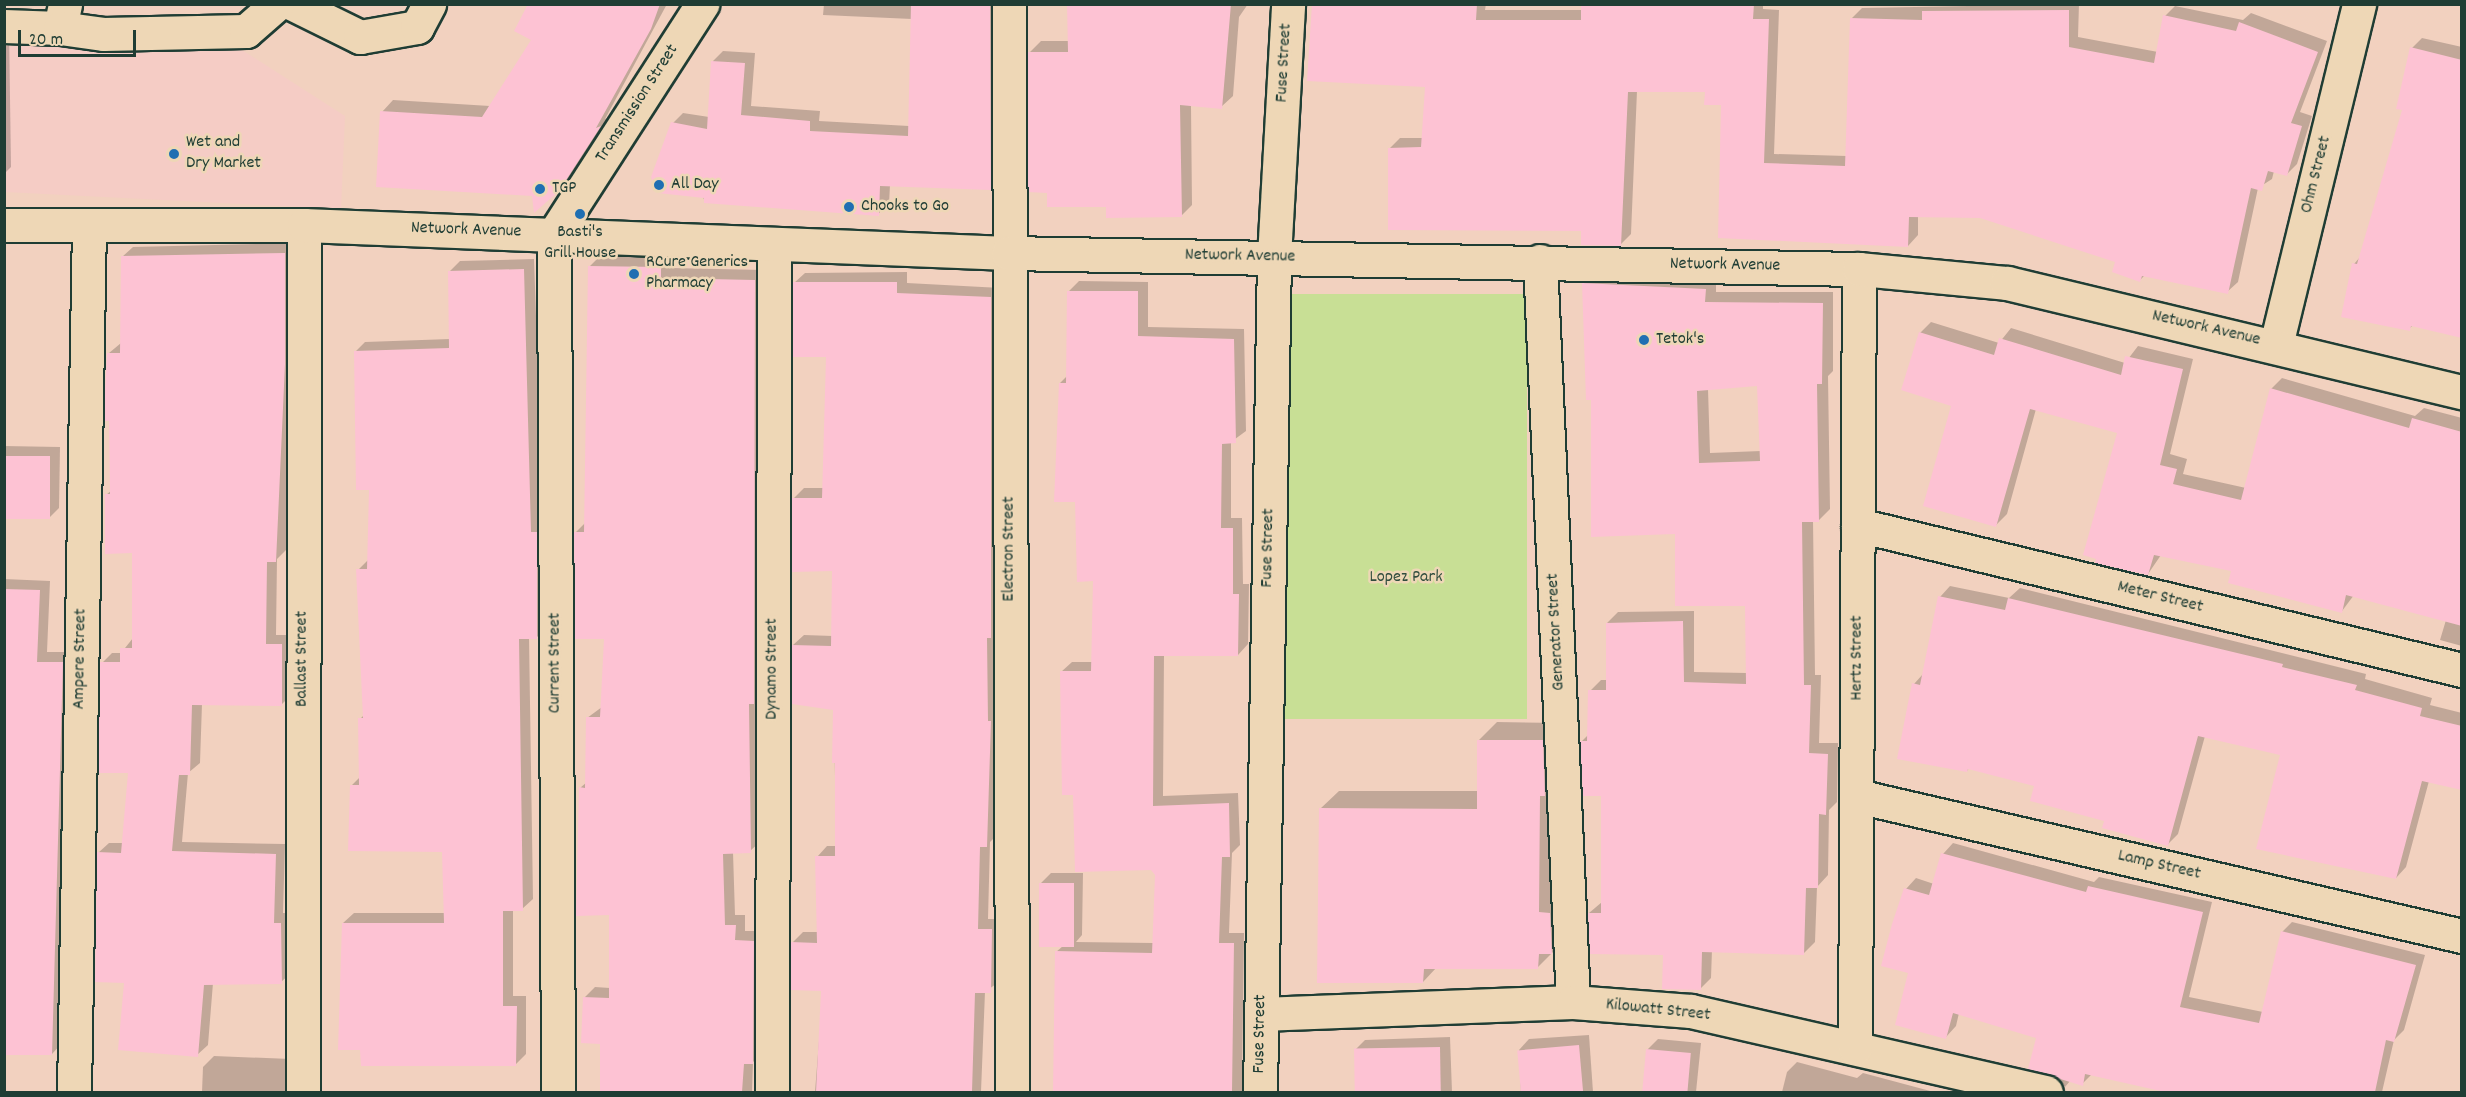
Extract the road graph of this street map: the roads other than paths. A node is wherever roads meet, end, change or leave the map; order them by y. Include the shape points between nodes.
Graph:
1 (277, 4) edge
2 (293, 4) edge
3 (429, 4) edge
4 (702, 4) edge
5 (1009, 4) edge
6 (1288, 4) edge
7 (2359, 4) edge
8 (63, 16) edge
9 (4, 26) edge
10 (4, 225) edge
11 (89, 225) junction
12 (304, 225) junction
13 (554, 234) junction
14 (774, 245) junction
15 (1008, 253) junction
16 (1274, 257) junction
17 (1540, 261) junction
18 (1859, 269) junction
19 (2276, 345) junction
20 (2462, 392) edge
21 (1858, 525) junction
22 (2462, 670) edge
23 (1857, 796) junction
24 (2462, 936) edge
25 (1574, 1002) junction
26 (1261, 1014) junction
27 (1855, 1048) junction
28 (74, 1092) edge
29 (303, 1092) edge
30 (558, 1092) edge
31 (772, 1092) edge
32 (1012, 1092) edge
33 (1260, 1092) edge
34 (2046, 1092) edge

1 - 8 street via 246,31 103,34
2 - 3 street via 360,37 417,27
4 - 13 street, Transmission Street
5 - 15 street, Electron Street
6 - 16 street, Fuse Street
7 - 19 street, Ohm Street
8 - 9 street
10 - 11 street, Network Avenue
11 - 12 street, Network Avenue
11 - 28 street, Ampere Street
12 - 13 street, Network Avenue
12 - 29 street, Ballast Street
13 - 14 street, Network Avenue
13 - 30 street, Current Street
14 - 15 street, Network Avenue
14 - 31 street, Dynamo Street
15 - 16 street, Network Avenue
15 - 32 street, Electron Street
16 - 17 street, Network Avenue
16 - 26 street, Fuse Street
17 - 18 street, Network Avenue
17 - 25 street, Generator Street
18 - 19 street, Network Avenue via 2007,283
18 - 21 street, Hertz Street
19 - 20 street, Network Avenue
21 - 22 street, Meter Street
21 - 23 street, Hertz Street
23 - 24 street, Lamp Street
23 - 27 street, Hertz Street
25 - 26 street, Kilowatt Street
25 - 27 street, Kilowatt Street via 1691,1011
26 - 33 street, Fuse Street
27 - 34 street, Kilowatt Street

